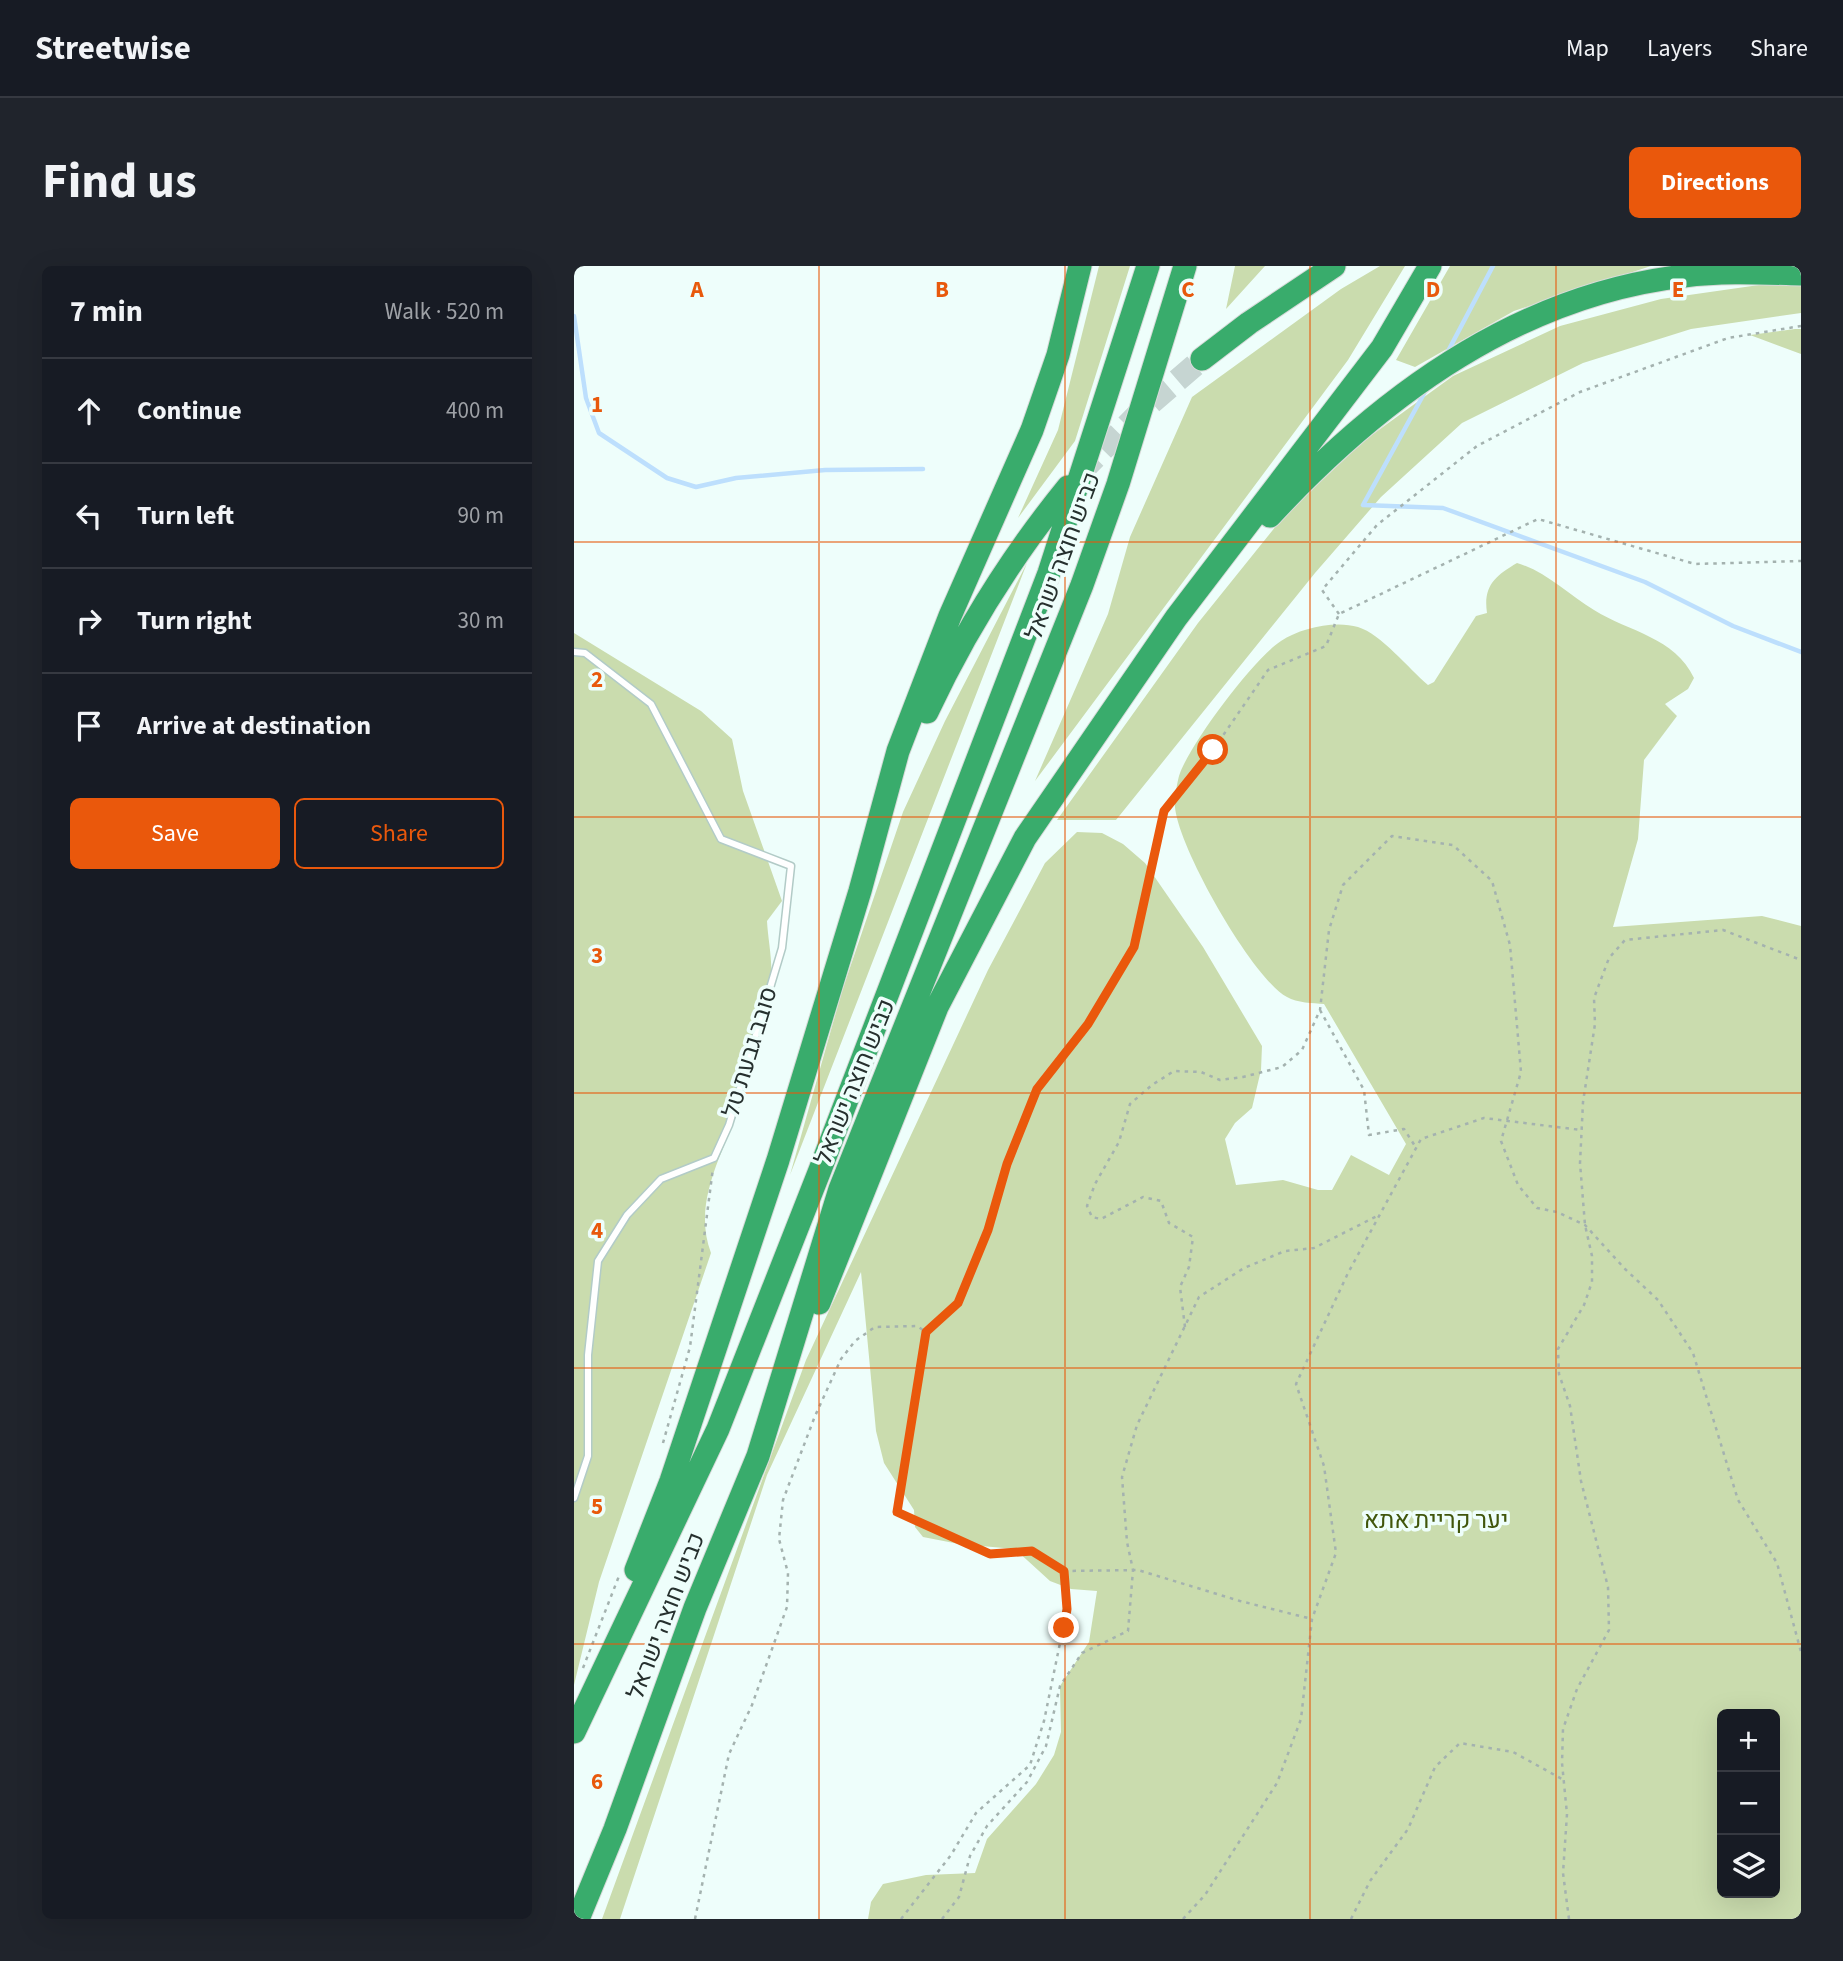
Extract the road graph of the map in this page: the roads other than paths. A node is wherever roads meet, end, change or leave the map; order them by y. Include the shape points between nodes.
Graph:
1 (1080, 266) edge
2 (1148, 266) edge
3 (1185, 266) edge
4 (1334, 266) edge
5 (1430, 266) edge
6 (1801, 274) edge
7 (1202, 359) tunnel mouth
8 (1068, 487) tunnel mouth
9 (1176, 618) junction
10 (574, 652) edge
11 (860, 891) junction
12 (758, 1456) junction
13 (574, 1498) edge
14 (574, 1730) edge
15 (578, 1919) edge

1 - 11 highway via 1058,355 1032,430 950,616 898,751
2 - 14 highway, כביש חוצה ישראל via 1049,573 820,1170 718,1430
3 - 12 highway, כביש חוצה ישראל via 1083,585 839,1189
4 - 7 highway
5 - 9 highway via 1382,348
6 - 9 highway via 1720,274 1649,282 1583,300 1478,345 1409,388 1346,441
8 - 11 highway via 983,606 947,669 892,794
9 - 12 highway via 1026,838 936,1007
10 - 13 lane, סובב גבעת טל via 584,653 651,704 721,839 791,866 782,948 729,1125 714,1158 661,1179 627,1215 598,1261 588,1355 589,1456
11 - 14 highway via 778,1160 679,1457
12 - 15 highway, כביש חוצה ישראל via 695,1608

